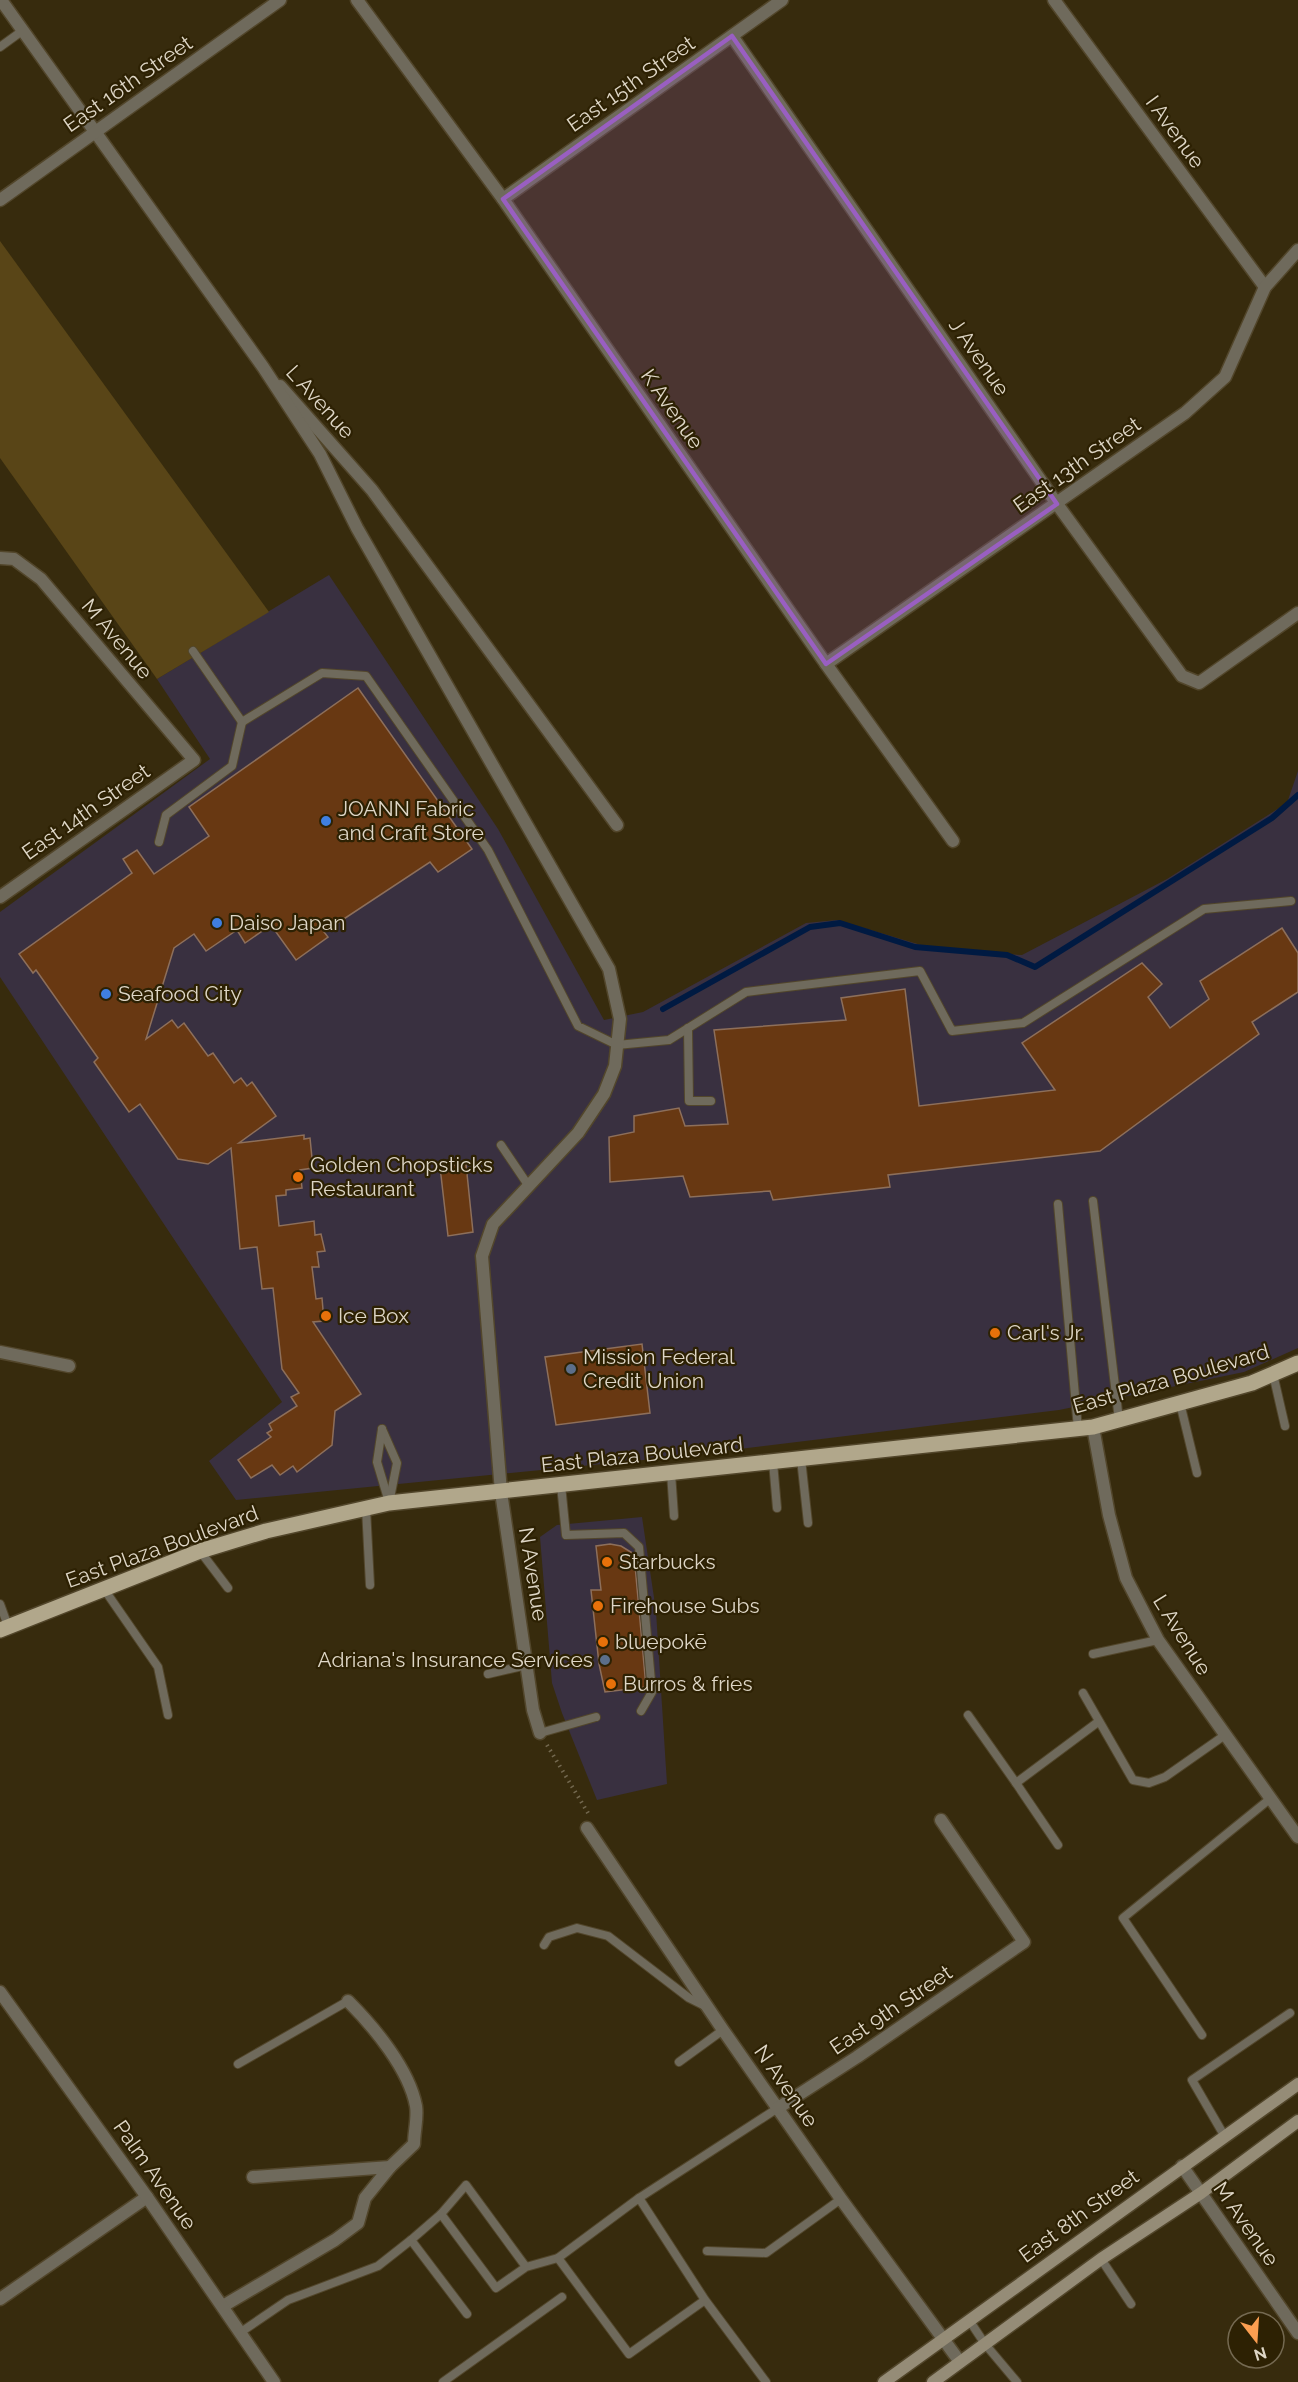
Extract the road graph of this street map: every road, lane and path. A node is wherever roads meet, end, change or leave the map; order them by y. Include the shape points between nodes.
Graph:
1 (1, 0) edge
2 (280, 0) edge
3 (357, 0) edge
4 (782, 0) edge
5 (1054, 0) edge
6 (22, 31) junction
7 (732, 36) junction
8 (0, 47) edge
9 (94, 132) junction
10 (503, 199) junction
11 (0, 200) edge
12 (1298, 250) edge
13 (1265, 287) junction
14 (263, 367) junction
15 (1057, 504) junction
16 (0, 558) edge
17 (1298, 613) edge
18 (193, 651) dead end
19 (826, 664) junction
20 (242, 722) junction
21 (194, 760) joint
22 (617, 825) dead end
23 (953, 841) dead end
24 (159, 842) dead end
25 (0, 897) edge
26 (1291, 901) dead end
27 (688, 1028) junction
28 (617, 1045) junction
29 (711, 1101) dead end
30 (501, 1145) dead end
31 (528, 1185) junction
32 (1093, 1202) dead end
33 (1058, 1204) dead end
34 (0, 1352) edge
35 (1298, 1363) edge
36 (69, 1366) dead end
37 (1273, 1374) junction
38 (1180, 1403) junction
39 (1119, 1420) junction
40 (1285, 1426) dead end
41 (1086, 1428) junction
42 (801, 1459) junction
43 (773, 1462) junction
44 (671, 1473) junction
45 (1197, 1473) dead end
46 (561, 1485) junction
47 (501, 1492) junction
48 (389, 1503) junction
49 (366, 1508) junction
50 (777, 1508) dead end
51 (674, 1516) dead end
52 (808, 1523) dead end
53 (200, 1551) junction
54 (370, 1585) dead end
55 (104, 1588) junction
56 (228, 1588) dead end
57 (0, 1604) edge
58 (4, 1628) edge
59 (1158, 1640) junction
60 (1093, 1654) dead end
61 (526, 1665) junction
62 (488, 1674) dead end
63 (1083, 1693) dead end
64 (641, 1711) dead end
65 (968, 1714) dead end
66 (168, 1715) dead end
67 (596, 1717) dead end
68 (1098, 1722) junction
69 (540, 1733) junction
70 (1224, 1735) junction
71 (1016, 1783) junction
72 (1270, 1798) junction
73 (941, 1820) dead end
74 (587, 1828) joint
75 (1298, 1837) edge
76 (1058, 1845) dead end
77 (544, 1945) dead end
78 (0, 1992) edge
79 (348, 2001) joint
80 (709, 2009) junction
81 (1290, 2013) dead end
82 (723, 2030) junction
83 (1202, 2035) dead end
84 (680, 2062) dead end
85 (238, 2064) dead end
86 (1298, 2084) edge
87 (778, 2108) junction
88 (1298, 2121) edge
89 (1224, 2137) junction
90 (1182, 2166) junction
91 (390, 2167) junction
92 (253, 2176) dead end
93 (1201, 2193) junction
94 (147, 2197) junction
95 (639, 2198) junction
96 (841, 2199) junction
97 (441, 2214) junction
98 (411, 2240) junction
99 (707, 2251) dead end
100 (558, 2258) junction
101 (1101, 2259) junction
102 (526, 2267) junction
103 (562, 2297) dead end
104 (0, 2299) edge
105 (705, 2300) junction
106 (1131, 2304) dead end
107 (224, 2306) junction
108 (467, 2314) dead end
109 (969, 2320) junction
110 (241, 2332) junction
111 (1298, 2333) edge
112 (945, 2339) junction
113 (986, 2344) junction
114 (960, 2362) junction
115 (935, 2381) edge
116 (274, 2382) edge
117 (443, 2382) edge
118 (766, 2382) edge
119 (884, 2382) edge
120 (1017, 2382) edge

1 - 6 street, L Avenue
2 - 9 street, East 16th Street
3 - 10 street, K Avenue
4 - 7 street, East 15th Street
5 - 13 street, I Avenue
6 - 8 lane
6 - 9 street, L Avenue
7 - 10 street, East 15th Street
7 - 15 street, J Avenue
9 - 11 street, East 16th Street
9 - 14 street, L Avenue
10 - 19 street, K Avenue
12 - 13 street, East 13th Street
13 - 15 street, East 13th Street via 1225,377 1185,413
14 - 22 street, L Avenue via 372,490
14 - 28 street, N Avenue via 320,454 357,528 609,969 620,1019
15 - 17 street, J Avenue via 1182,676 1199,683
15 - 19 street, East 13th Street
16 - 21 street, M Avenue via 14,559 41,579
18 - 20 lane
19 - 23 street, K Avenue
20 - 24 lane via 232,766 166,815
20 - 28 lane via 321,673 366,676 488,850 578,1026
21 - 25 street, East 14th Street
26 - 27 lane via 1204,909 1023,1023 952,1030 920,971 746,992
27 - 28 lane via 669,1040
27 - 29 lane via 689,1101
28 - 31 street, N Avenue via 615,1066 604,1094 578,1133
30 - 31 lane
31 - 47 street, N Avenue via 493,1224 482,1256
32 - 39 lane
33 - 41 lane
34 - 36 street
35 - 37 main road, East Plaza Boulevard
37 - 38 main road, East Plaza Boulevard
37 - 40 lane
38 - 39 main road, East Plaza Boulevard
38 - 45 lane
39 - 41 main road, East Plaza Boulevard
41 - 42 main road, East Plaza Boulevard
41 - 59 street, L Avenue via 1126,1578
42 - 43 main road, East Plaza Boulevard
42 - 52 lane
43 - 44 main road, East Plaza Boulevard
43 - 50 lane
44 - 46 main road, East Plaza Boulevard
44 - 51 lane
46 - 47 main road, East Plaza Boulevard
46 - 64 lane via 566,1535 624,1533 639,1547 652,1692
47 - 48 main road, East Plaza Boulevard
47 - 61 street, N Avenue
48 - 48 lane via 397,1463 382,1429 376,1462
48 - 49 main road, East Plaza Boulevard
49 - 53 main road, East Plaza Boulevard
49 - 54 lane
53 - 55 main road, East Plaza Boulevard
53 - 56 lane
55 - 58 main road, East Plaza Boulevard
55 - 66 lane via 158,1667
57 - 58 lane
59 - 60 lane
59 - 70 street, L Avenue
61 - 62 lane
61 - 69 street, N Avenue
63 - 68 lane
65 - 71 lane
67 - 69 lane
68 - 70 lane via 1133,1780 1149,1783 1165,1777
68 - 71 lane
69 - 74 path via 596,1822
70 - 72 street, L Avenue
71 - 76 lane
72 - 75 street, L Avenue
72 - 83 lane via 1124,1918
73 - 87 street, East 9th Street via 1024,1942
74 - 80 street, N Avenue
77 - 80 lane via 549,1937 577,1928 608,1936
78 - 94 street, Palm Avenue
79 - 85 lane
79 - 91 street via 370,2023 410,2085 416,2109 414,2144
80 - 82 street, N Avenue
81 - 89 lane via 1192,2080
82 - 84 lane
82 - 87 street, N Avenue
86 - 89 main road, East 8th Street
87 - 95 lane
87 - 96 street, N Avenue
88 - 93 main road
89 - 90 main road, East 8th Street
90 - 93 street, M Avenue
90 - 109 main road, East 8th Street
91 - 92 street
91 - 107 street via 365,2198 358,2223
93 - 101 main road
93 - 111 street, M Avenue
94 - 104 street
94 - 107 street, Palm Avenue
95 - 100 lane
95 - 105 lane
96 - 99 lane via 766,2253
96 - 112 street, N Avenue
97 - 98 lane
97 - 102 lane via 496,2288
97 - 102 lane via 466,2185
98 - 108 lane
98 - 110 lane via 378,2266 288,2300
100 - 102 lane
100 - 105 lane via 629,2354
101 - 106 lane
101 - 113 main road
103 - 117 lane
105 - 118 lane
107 - 110 street, Palm Avenue
109 - 112 main road, East 8th Street
109 - 113 lane
110 - 116 street, Palm Avenue
112 - 114 street, N Avenue
112 - 119 main road, East 8th Street
113 - 114 main road
113 - 120 lane
114 - 115 main road

